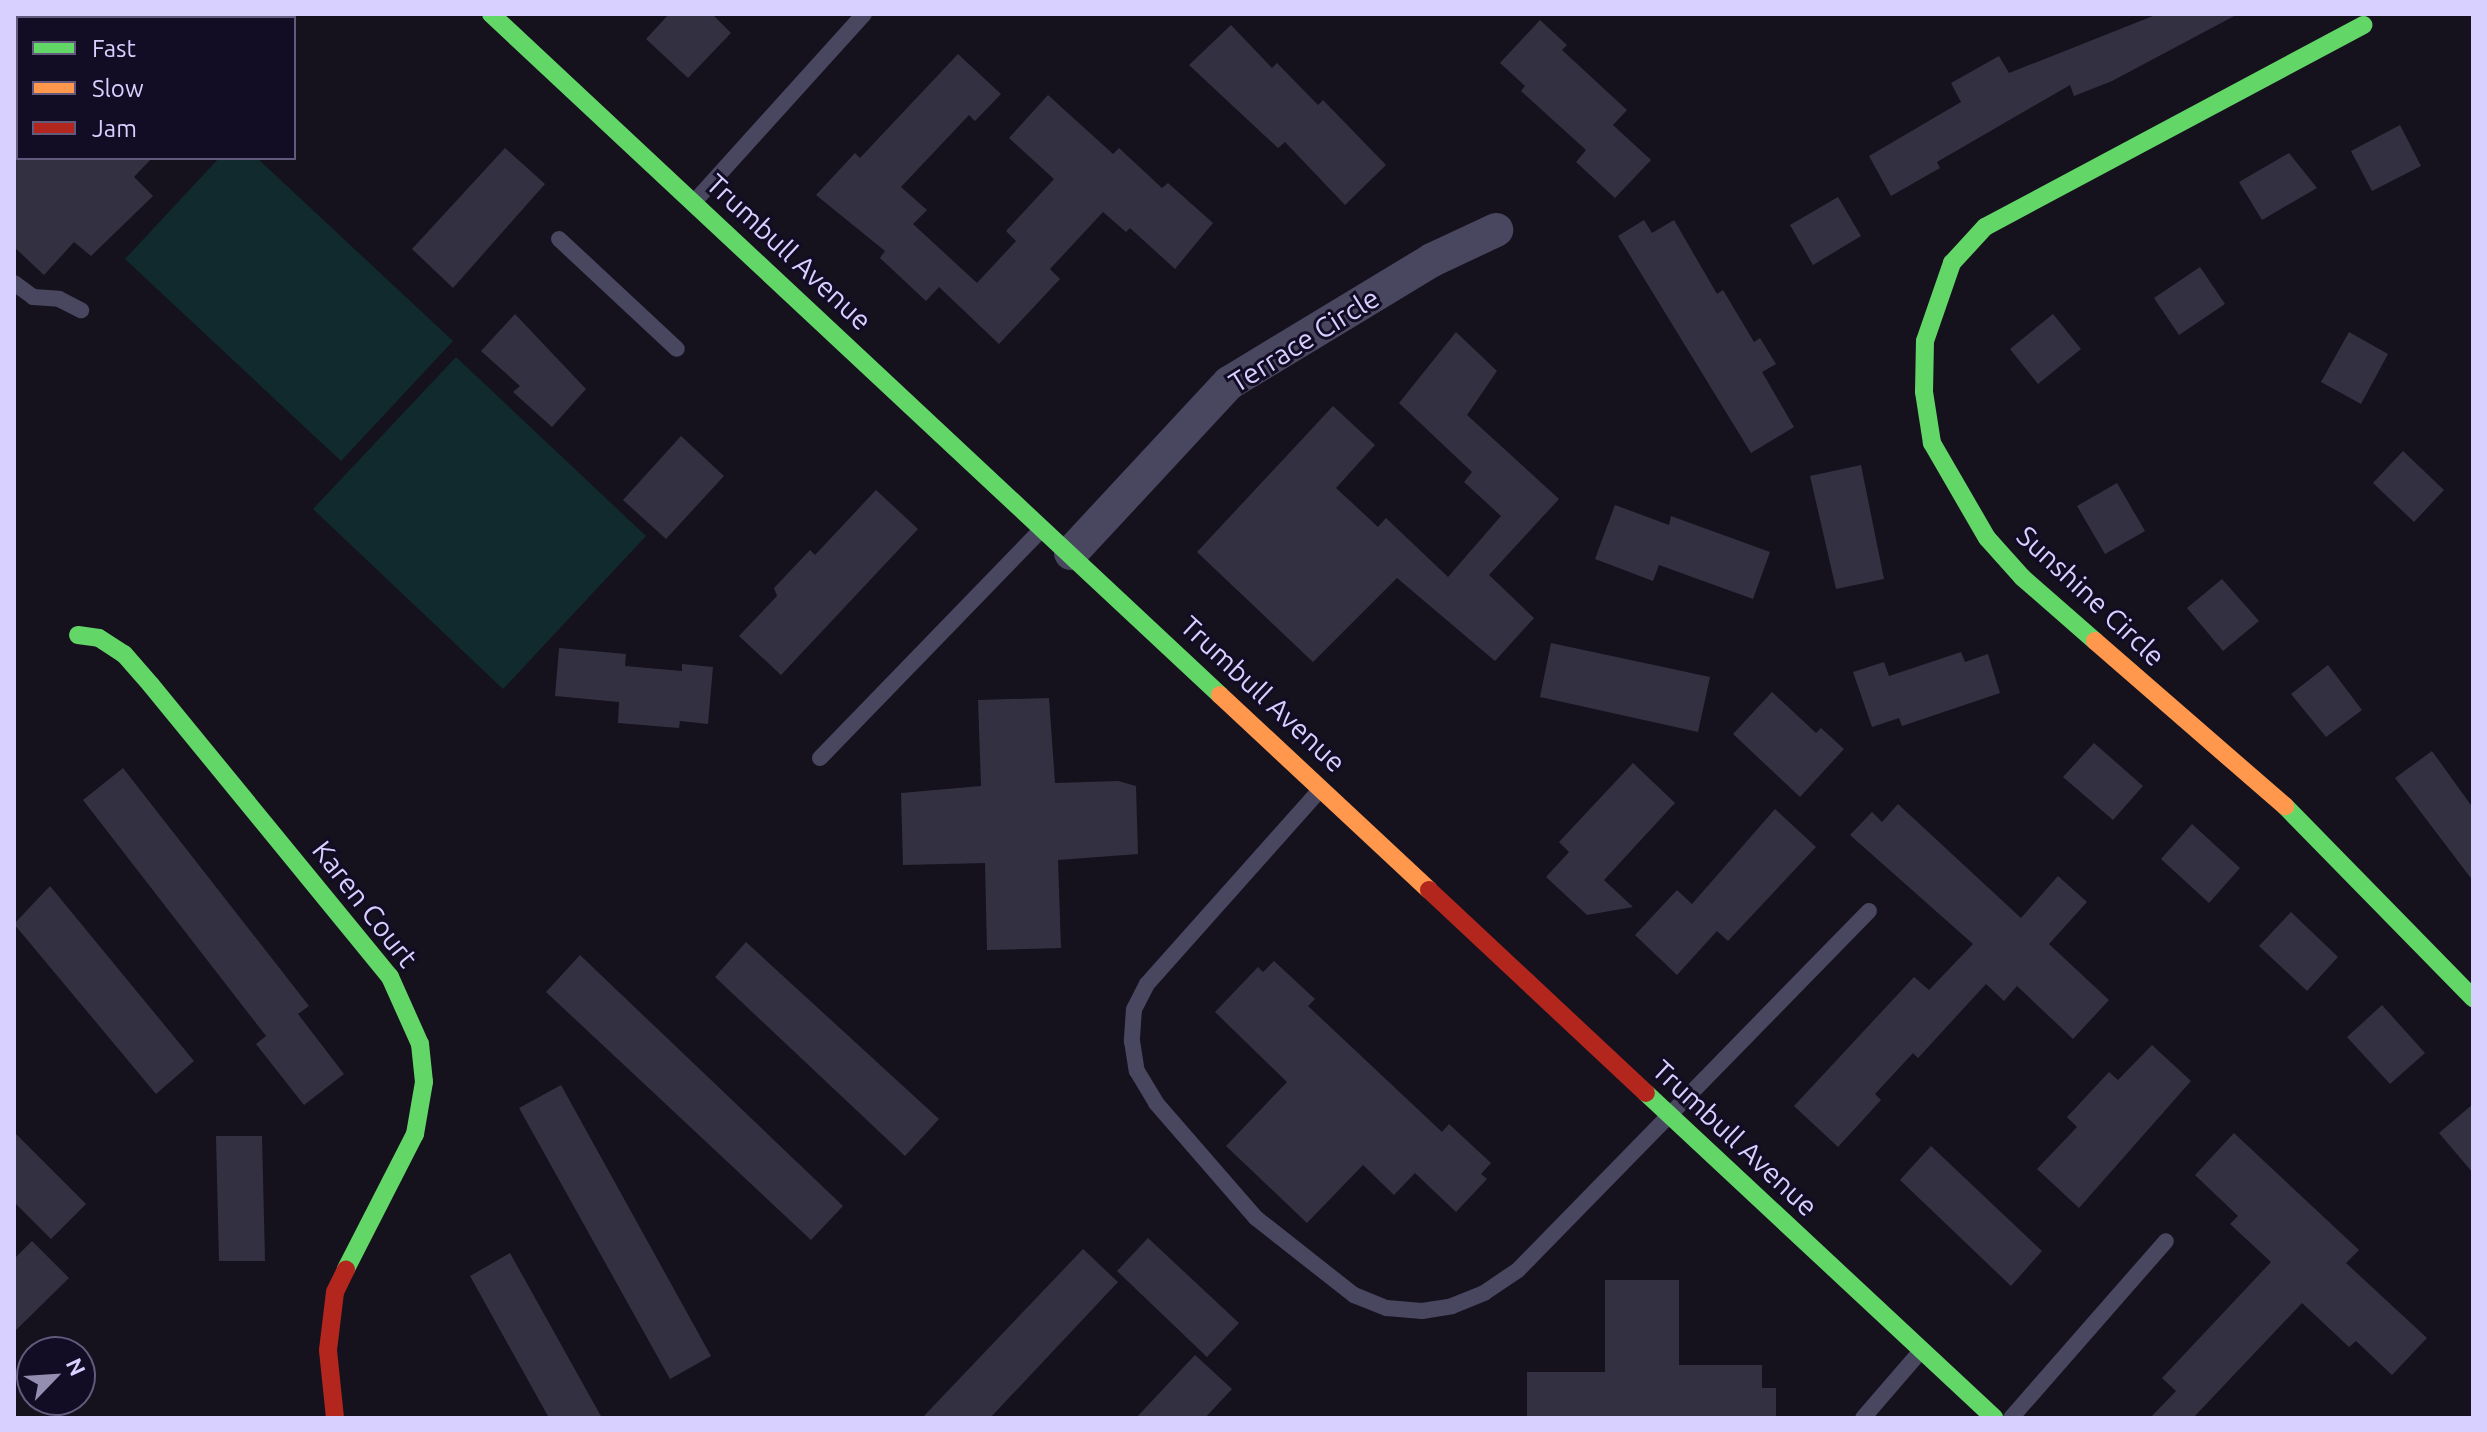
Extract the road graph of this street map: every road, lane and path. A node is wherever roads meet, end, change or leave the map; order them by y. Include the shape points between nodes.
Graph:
1 (491, 14) edge
2 (864, 14) edge
3 (2364, 25) dead end
4 (693, 202) junction
5 (1496, 230) dead end
6 (559, 239) dead end
7 (14, 283) edge
8 (81, 310) dead end
9 (677, 349) dead end
10 (1044, 527) junction
11 (1071, 553) junction
12 (78, 635) dead end
13 (820, 758) dead end
14 (1322, 787) junction
15 (1869, 911) dead end
16 (2473, 998) edge
17 (1672, 1117) junction
18 (2166, 1241) dead end
19 (1921, 1351) junction
20 (335, 1418) edge
21 (1863, 1418) edge
22 (1994, 1418) edge
23 (2011, 1418) edge

1 - 4 street, Trumbull Avenue
2 - 4 lane
3 - 16 street, Sunshine Circle via 1985,227 1952,263 1925,341 1924,392 1932,443 1996,548 2308,826
4 - 10 street, Trumbull Avenue
5 - 11 street, Terrace Circle via 1432,260 1229,383
6 - 9 lane
7 - 8 lane via 33,297 59,299
10 - 11 street, Trumbull Avenue
10 - 13 lane
11 - 14 street, Trumbull Avenue
12 - 20 street, Karen Court via 99,638 124,654 151,685 390,977 420,1044 424,1082 415,1134 335,1292 328,1350
14 - 17 street, Trumbull Avenue
14 - 17 lane via 1163,963 1134,1009 1137,1071 1156,1103 1256,1218 1354,1295 1387,1308 1422,1311 1452,1306 1518,1270
15 - 17 lane
17 - 19 street, Trumbull Avenue
18 - 23 lane
19 - 21 lane
19 - 22 street, Trumbull Avenue

